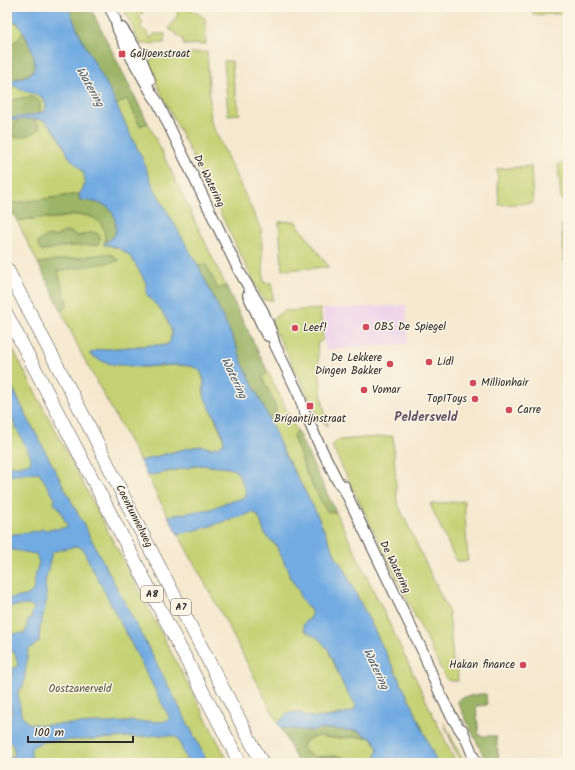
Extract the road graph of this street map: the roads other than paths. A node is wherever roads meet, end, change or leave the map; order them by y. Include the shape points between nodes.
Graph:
1 (109, 7) edge
2 (7, 269) edge
3 (7, 315) edge
4 (240, 763) edge
5 (262, 763) edge
6 (476, 763) edge

1 - 6 main road, De Watering via 139,54 157,101 239,271 263,311 275,345 299,395 330,450 345,491 424,654 441,695
2 - 5 highway, Coentunnelweg / A7
3 - 4 highway, Coentunnelweg / A8

